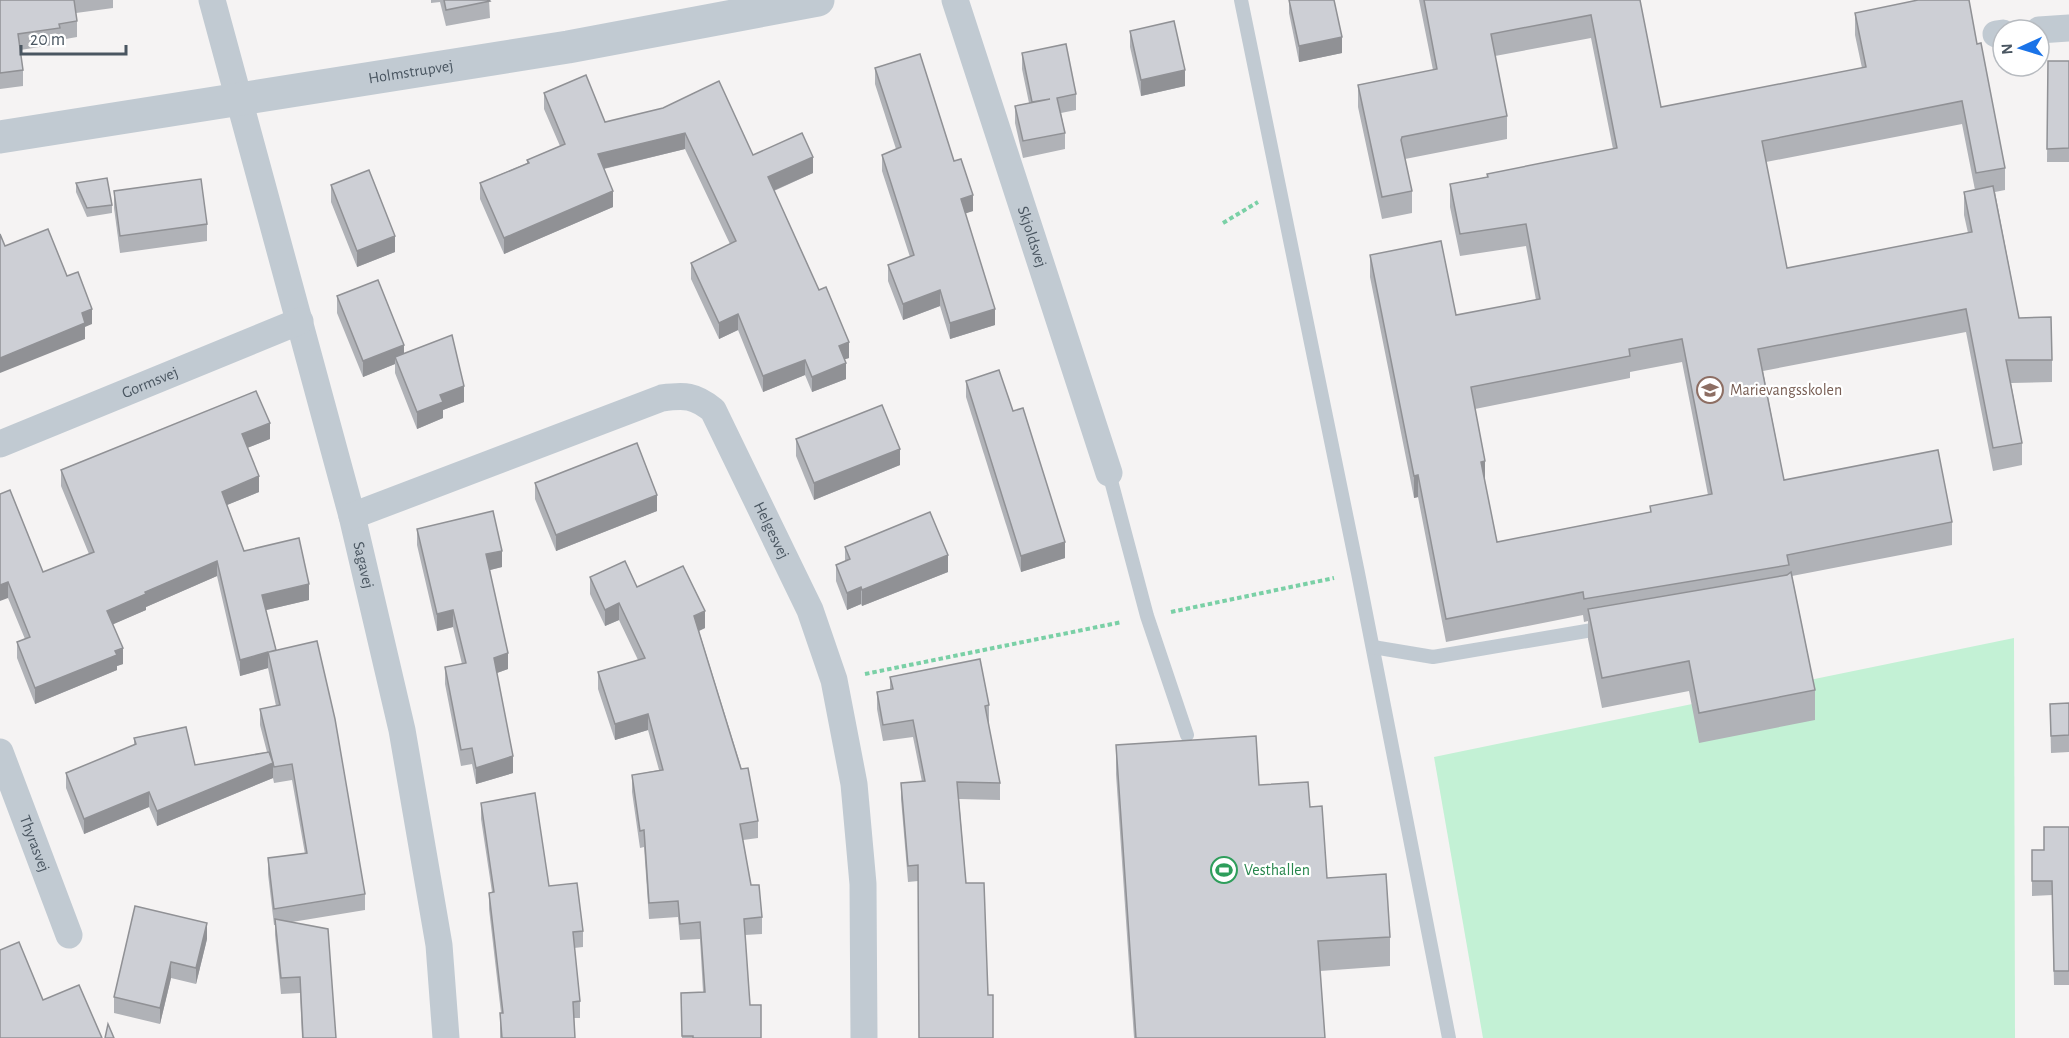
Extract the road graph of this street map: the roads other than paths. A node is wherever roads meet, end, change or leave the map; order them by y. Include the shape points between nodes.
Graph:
1 (212, 0) edge
2 (818, 0) edge
3 (956, 0) edge
4 (1241, 0) edge
5 (2069, 28) edge
6 (2051, 29) edge
7 (238, 101) junction
8 (0, 137) edge
9 (300, 321) junction
10 (0, 444) edge
11 (1109, 473) joint
12 (352, 516) junction
13 (1612, 627) edge
14 (1373, 647) junction
15 (1187, 735) dead end
16 (0, 752) edge
17 (69, 936) dead end
18 (446, 1038) edge
19 (864, 1038) edge
20 (1449, 1038) edge

1 - 7 street, Sagavej
2 - 7 street, Holmstrupvej via 568,47
3 - 11 street, Skjoldsvej
4 - 14 lane
5 - 6 street
7 - 8 street, Holmstrupvej
7 - 9 street, Sagavej
9 - 10 street, Gormsvej
9 - 12 street, Sagavej
11 - 15 lane via 1147,616
12 - 18 street, Sagavej via 402,730 439,945
12 - 19 street, Helgesvej via 662,398 699,398 713,410 810,610 834,680 854,784 863,884
13 - 14 lane via 1433,657
14 - 20 lane
16 - 17 street, Thyrasvej

